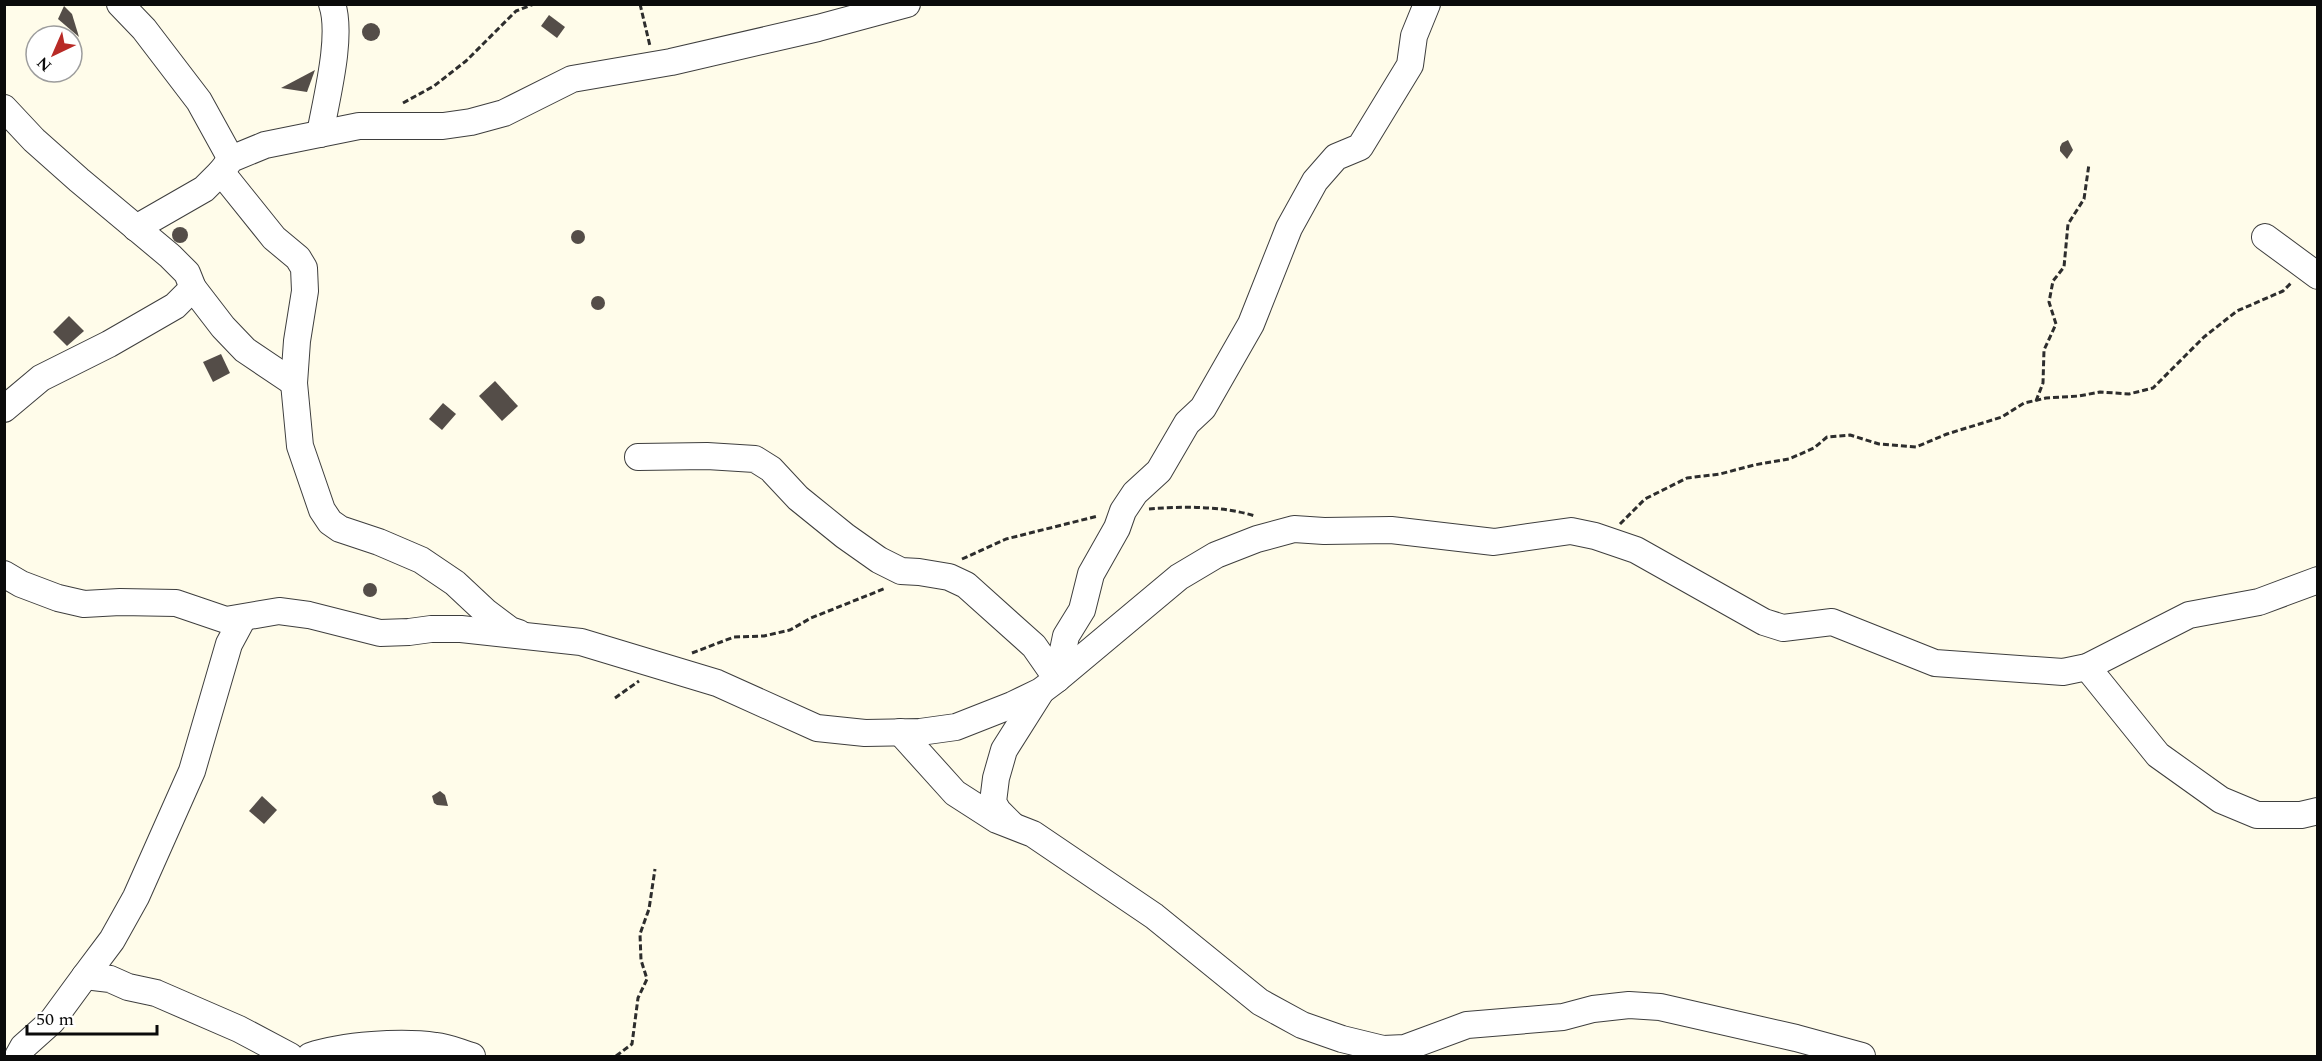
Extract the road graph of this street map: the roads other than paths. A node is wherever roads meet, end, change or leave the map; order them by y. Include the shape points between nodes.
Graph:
1 (120, 4) edge
2 (332, 4) edge
3 (907, 4) edge
4 (1427, 4) edge
5 (4, 108) edge
6 (320, 134) junction
7 (226, 166) junction
8 (136, 228) junction
9 (2265, 237) dead end
10 (2312, 272) edge
11 (193, 288) junction
12 (294, 382) junction
13 (4, 409) edge
14 (638, 457) dead end
15 (4, 574) edge
16 (2318, 580) edge
17 (243, 618) junction
18 (528, 637) junction
19 (2086, 667) junction
20 (1049, 685) junction
21 (900, 732) junction
22 (2318, 812) edge
23 (1014, 826) junction
24 (85, 976) junction
25 (18, 1056) edge
26 (290, 1056) edge
27 (310, 1056) edge
28 (472, 1056) edge
29 (1862, 1056) edge

1 - 7 street via 199,101
2 - 6 street via 336,40
3 - 6 street via 656,65 572,79 504,113 471,122 359,126
4 - 20 street via 1414,36 1410,65 1390,99 1360,147 1335,157 1315,181 1289,228 1251,324 1223,377 1203,408 1186,423 1159,471 1135,493 1123,511 1092,574 1082,610 1066,636
5 - 8 street via 34,140
6 - 7 street via 265,145
7 - 8 street via 204,189
7 - 12 street via 274,238 304,268 305,291
8 - 11 street via 187,273
9 - 10 street
11 - 12 street via 245,350
11 - 13 street via 175,306 41,378
12 - 18 street via 300,446 322,510 330,522 421,560 510,630
14 - 20 street via 755,459 771,469 798,498 879,560 901,571 949,577 966,585 1034,646
15 - 17 street via 58,598 84,604 176,603 226,620
16 - 19 street via 2259,602 2189,615
17 - 18 street via 279,611 380,633 451,629
17 - 24 street via 229,644 192,771 136,897
18 - 21 street via 581,642 643,659 742,693 817,728
19 - 20 street via 2063,672 1935,663 1832,622 1783,628 1764,622 1636,550 1571,531 1494,542 1391,530 1294,529 1216,555 1179,577
19 - 22 street via 2158,755 2222,800 2257,815
20 - 21 street via 956,727
20 - 23 street via 1004,750 996,778 993,802
21 - 23 street via 956,793 997,820
23 - 29 street via 1033,834 1154,916 1260,1002 1302,1025 1342,1039 1383,1049 1405,1048 1467,1025 1563,1017 1629,1005 1660,1007
24 - 25 street via 52,1021
24 - 26 street via 156,993
27 - 28 street via 334,1050 411,1044 439,1046

